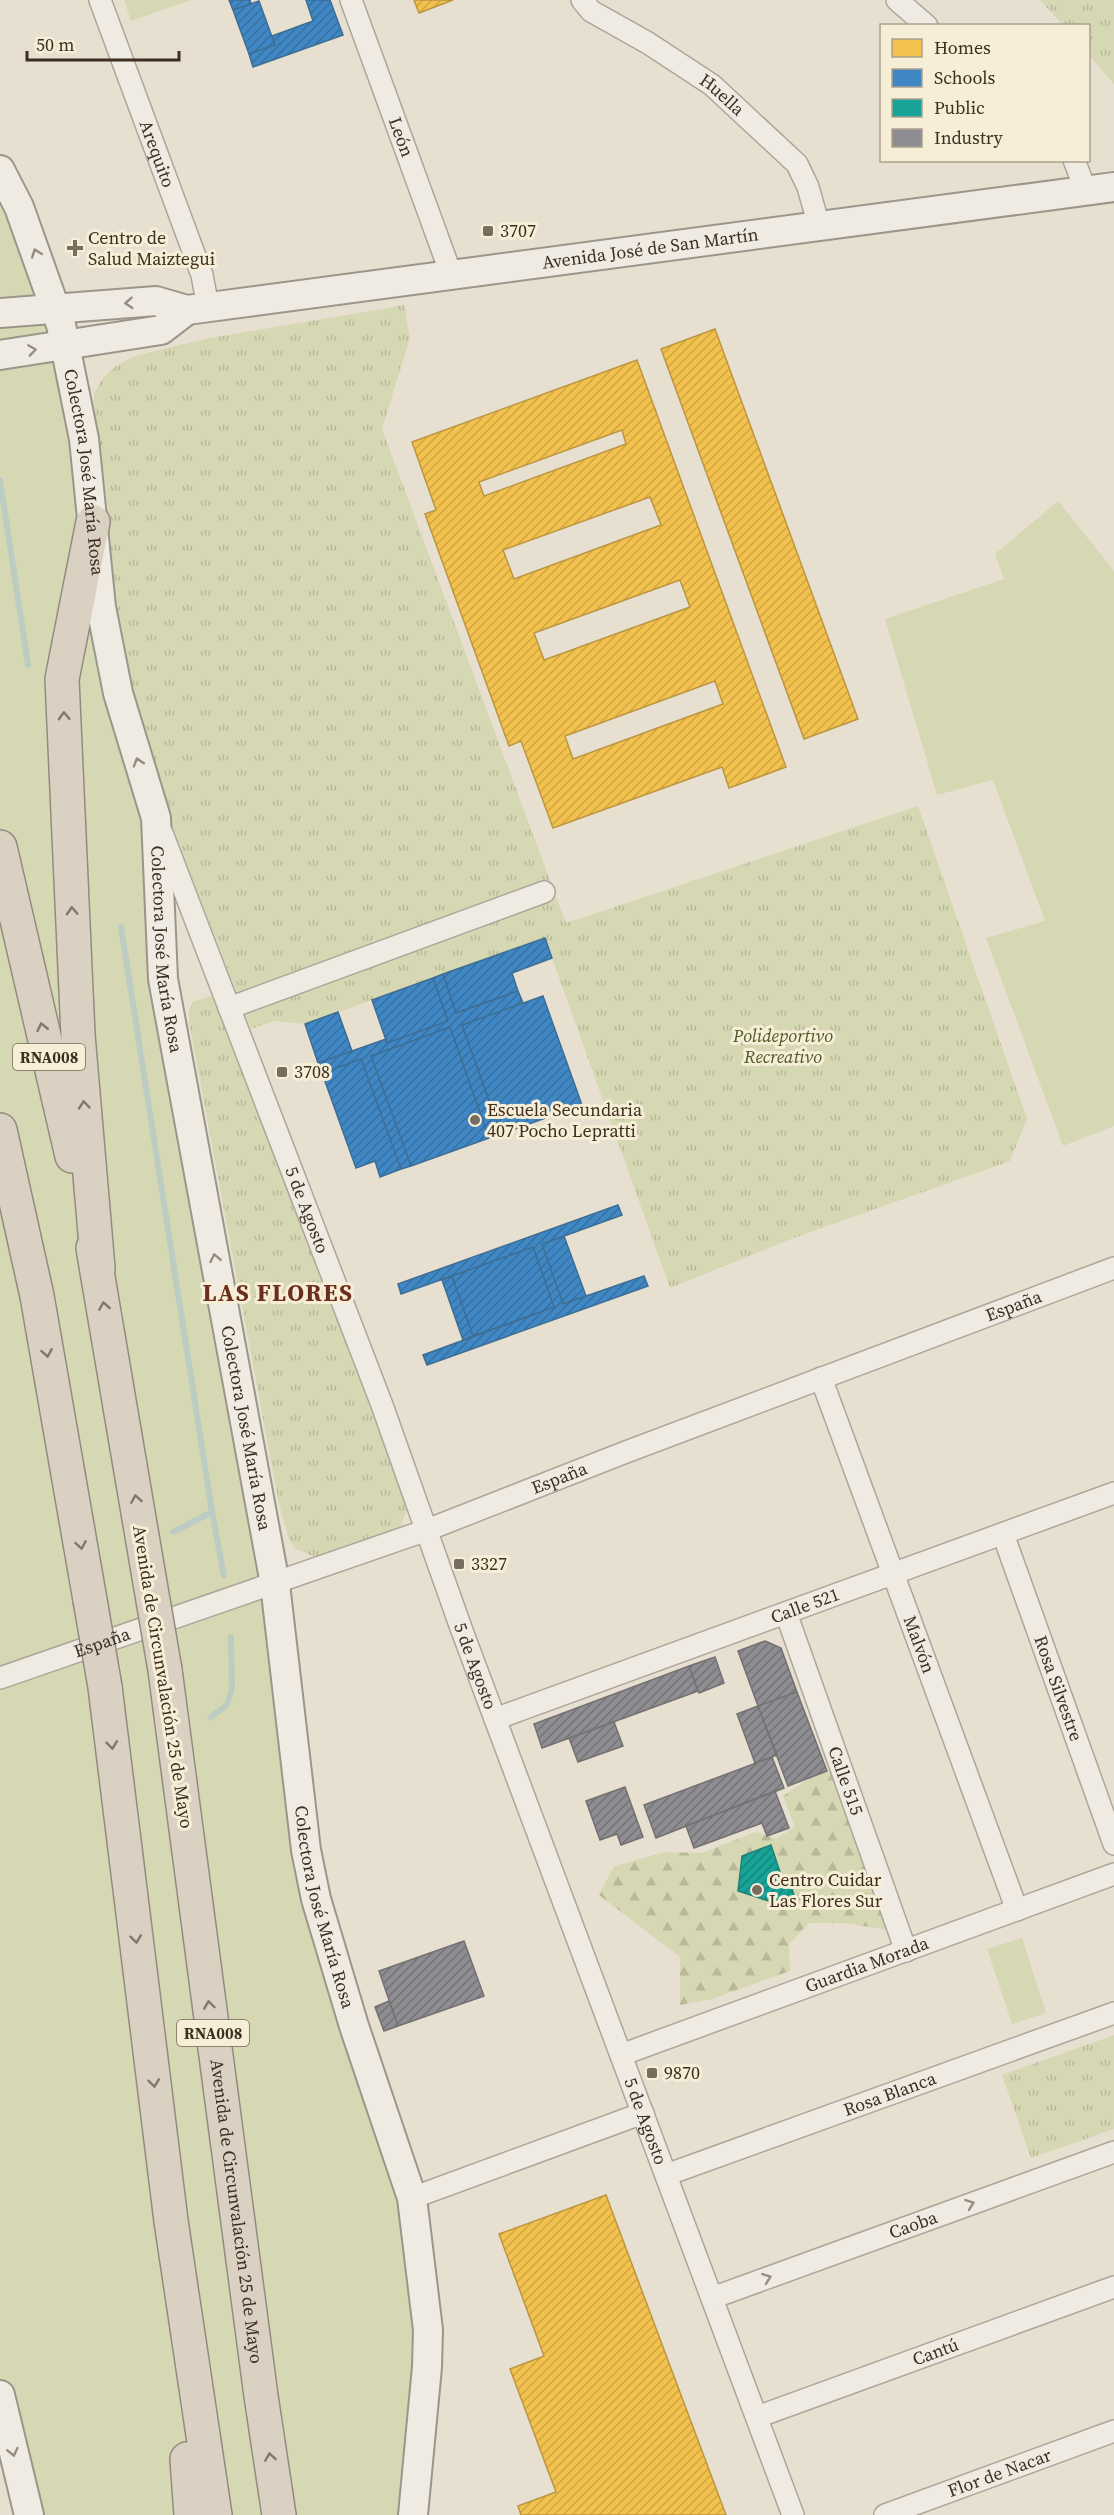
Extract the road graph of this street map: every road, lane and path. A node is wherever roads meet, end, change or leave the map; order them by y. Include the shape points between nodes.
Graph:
1 (100, 0) edge
2 (351, 0) edge
3 (582, 0) edge
4 (897, 0) edge
5 (925, 24) edge
6 (1075, 162) edge
7 (0, 170) edge
8 (1114, 187) edge
9 (1086, 191) junction
10 (819, 226) junction
11 (451, 274) junction
12 (56, 308) junction
13 (197, 308) junction
14 (0, 313) edge
15 (65, 345) junction
16 (0, 354) edge
17 (93, 522) junction
18 (156, 818) junction
19 (0, 847) edge
20 (544, 892) dead end
21 (229, 1008) junction
22 (0, 1130) edge
23 (0, 1189) edge
24 (98, 1268) junction
25 (1114, 1269) edge
26 (37, 1296) junction
27 (821, 1378) junction
28 (1113, 1497) edge
29 (427, 1530) junction
30 (1003, 1534) junction
31 (892, 1574) junction
32 (275, 1584) junction
33 (786, 1613) junction
34 (0, 1678) edge
35 (495, 1719) junction
36 (1114, 1844) edge
37 (1114, 1874) edge
38 (1017, 1910) junction
39 (906, 1951) junction
40 (1114, 2013) edge
41 (621, 2055) junction
42 (643, 2113) junction
43 (1114, 2152) edge
44 (666, 2175) junction
45 (412, 2198) junction
46 (171, 2221) junction
47 (1114, 2287) edge
48 (712, 2298) junction
49 (0, 2395) edge
50 (757, 2417) junction
51 (1114, 2431) edge
52 (28, 2515) edge
53 (191, 2515) edge
54 (215, 2515) edge
55 (279, 2515) edge
56 (413, 2515) edge
57 (793, 2515) edge
58 (885, 2515) edge

1 - 13 street, Arequito via 202,275
2 - 11 street, León
3 - 10 street, Huella via 591,11 712,86 798,164
4 - 5 street
6 - 9 street
12 -> 7 main road, Colectora José María Rosa via 19,207
8 - 9 main road, Avenida José de San Martín
9 - 10 main road, Avenida José de San Martín
10 - 11 main road, Avenida José de San Martín
11 - 13 main road, Avenida José de San Martín
13 -> 12 main road, Avenida José de San Martín via 156,301
12 - 14 main road, Avenida José de San Martín
12 - 15 main road, Colectora José María Rosa
13 - 15 main road, Avenida José de San Martín via 161,330
16 -> 15 main road, Avenida José de San Martín
15 - 17 main road, Colectora José María Rosa via 84,440
18 -> 17 main road, Colectora José María Rosa via 118,693 101,607
24 -> 17 highway via 78,1035 62,679
18 - 21 street, 5 de Agosto
32 -> 18 main road, Colectora José María Rosa via 163,980
24 -> 19 highway, Avenida de Circunvalación 25 de Mayo / RNA008
20 - 21 street
21 - 29 street, 5 de Agosto
22 - 26 highway
23 - 26 highway
55 -> 24 highway, Avenida de Circunvalación 25 de Mayo / RNA008, bridge via 165,1670
25 - 27 street, España
26 -> 46 highway, bridge via 105,1687
27 - 29 street, España
27 - 31 street, Malvón
28 - 30 street, Calle 521
29 - 32 street, España
29 - 35 street, 5 de Agosto
30 - 31 street, Calle 521
30 - 36 street, Rosa Silvestre
31 - 33 street, Calle 521
31 - 38 street, Malvón
32 - 34 street, España
32 - 45 main road, Colectora José María Rosa via 306,1850 316,1899
33 - 35 street, Calle 521
33 - 39 street, Calle 515
35 - 41 street, 5 de Agosto
37 - 38 street, Guardia Morada
38 - 39 street, Guardia Morada
39 - 41 street, Guardia Morada
40 - 44 street, Rosa Blanca
41 - 42 street, 5 de Agosto
42 - 44 street, 5 de Agosto
42 - 45 street
48 -> 43 street, Caoba
44 - 48 street, 5 de Agosto
45 - 56 main road, Colectora José María Rosa via 428,2330
46 - 53 highway
46 - 54 highway
47 - 50 street, Cantú
48 - 50 street, 5 de Agosto
49 -> 52 main road
50 - 57 street, 5 de Agosto
51 - 58 street, Flor de Nacar

